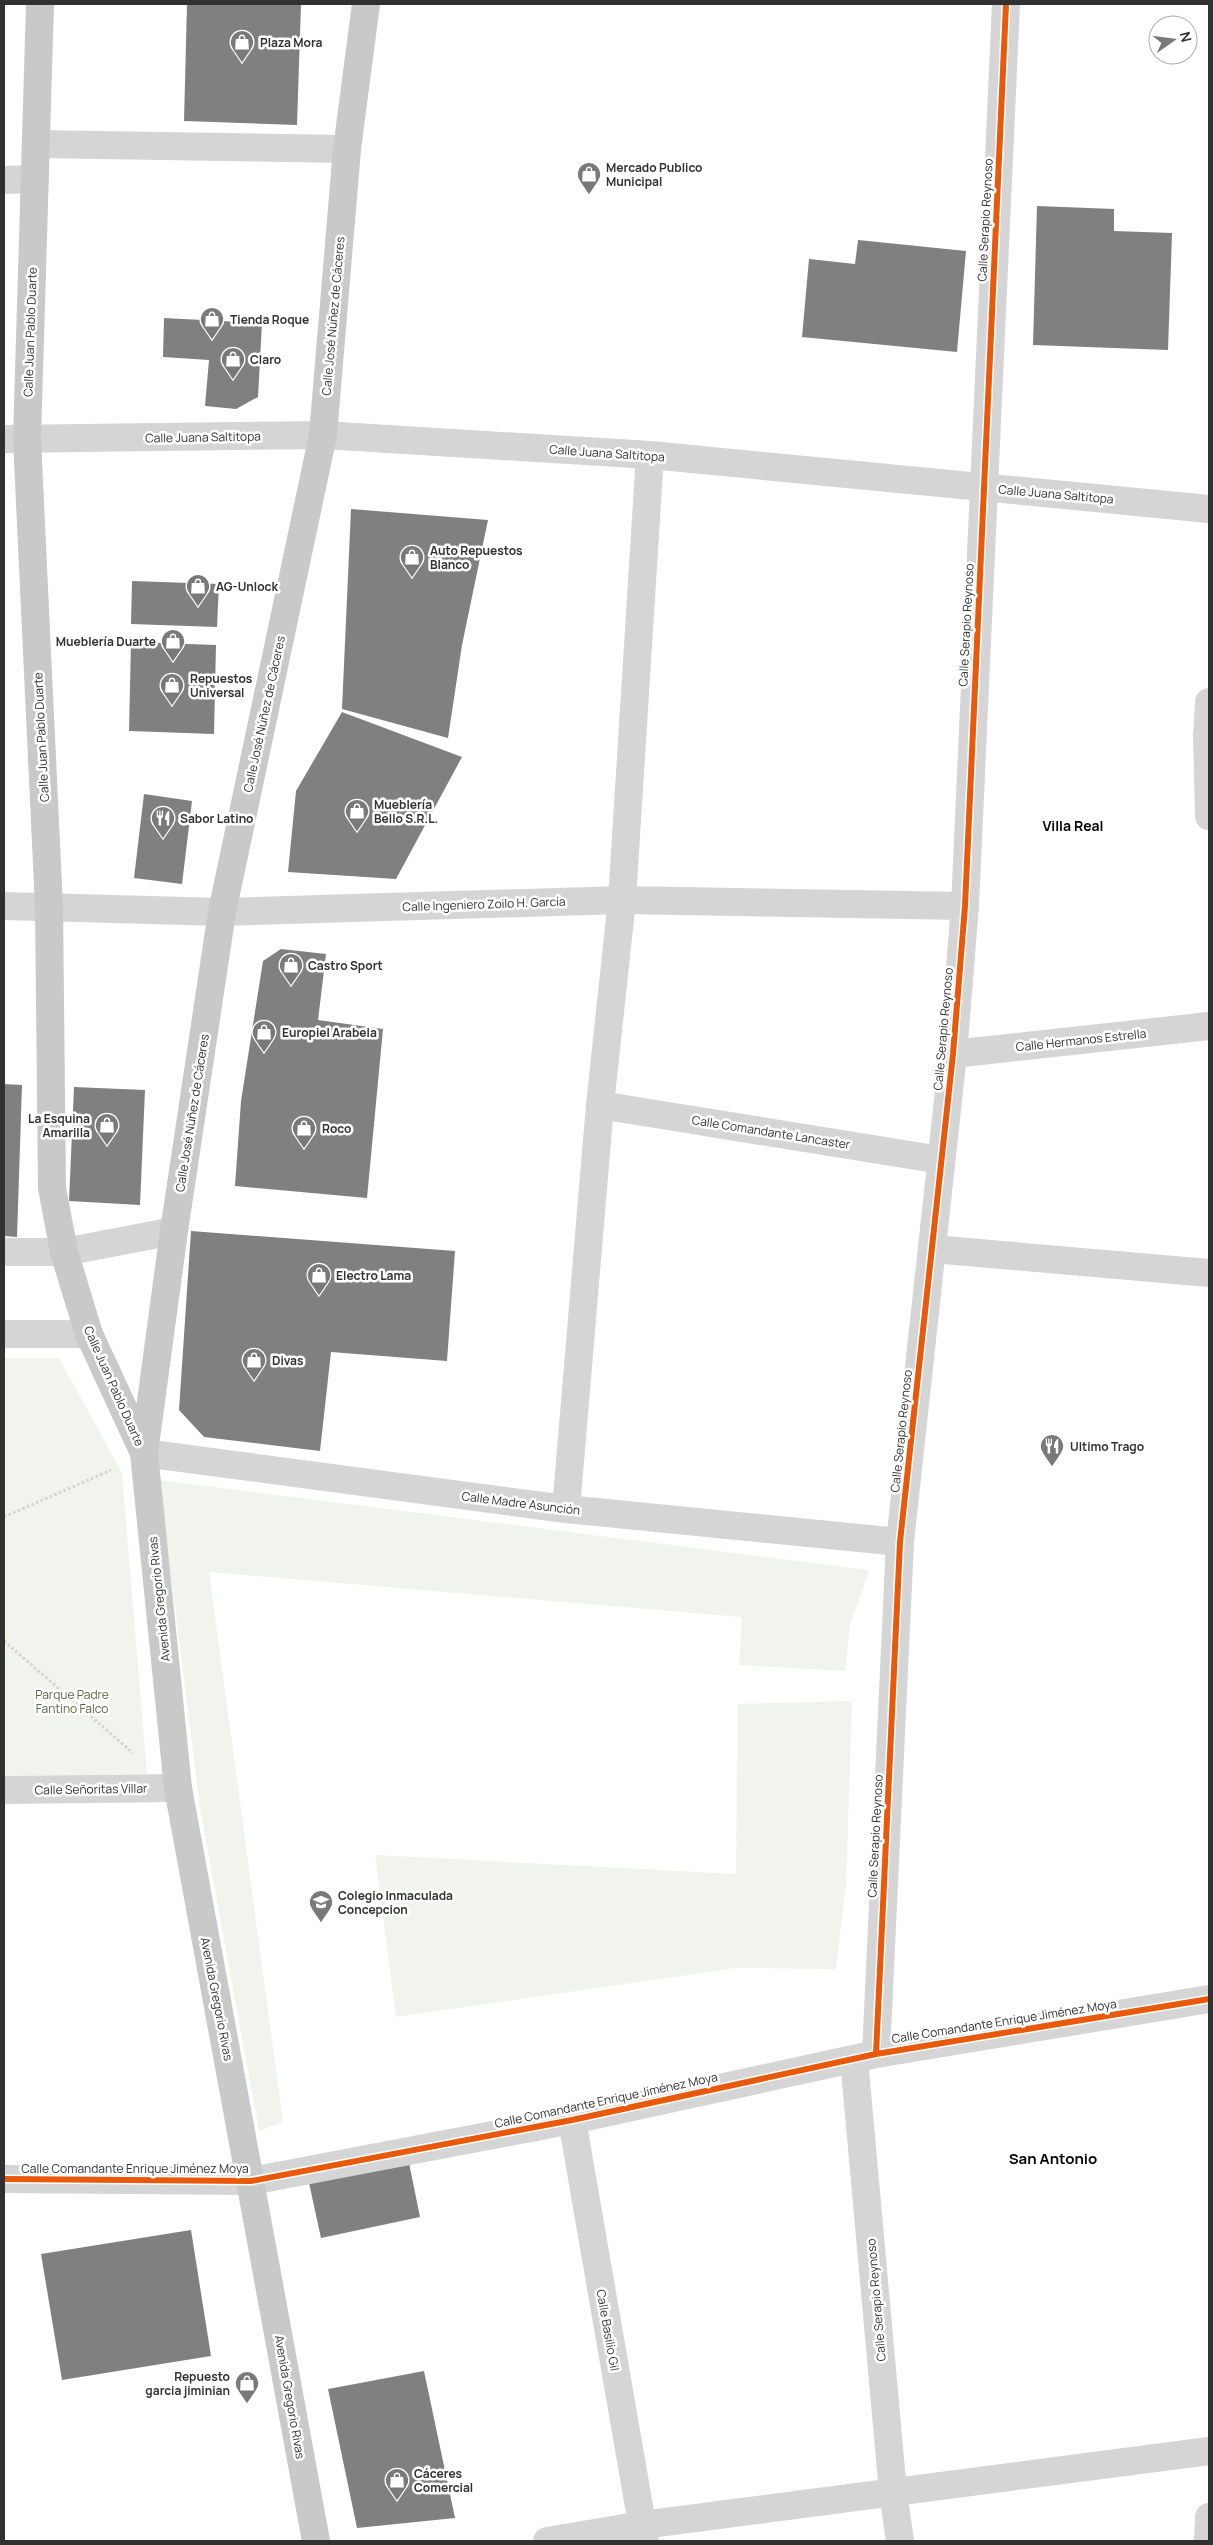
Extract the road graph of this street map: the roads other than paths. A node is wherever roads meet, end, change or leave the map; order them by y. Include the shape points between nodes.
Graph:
1 (40, 4) edge
2 (366, 4) edge
3 (1006, 4) edge
4 (36, 144) junction
5 (347, 149) junction
6 (35, 179) junction
7 (4, 180) edge
8 (323, 435) junction
9 (15, 439) edge
10 (650, 455) junction
11 (984, 487) junction
12 (1209, 508) edge
13 (1209, 702) edge
14 (1209, 816) edge
15 (622, 900) junction
16 (4, 906) edge
17 (965, 906) junction
18 (49, 908) junction
19 (222, 912) junction
20 (1209, 1026) edge
21 (954, 1054) junction
22 (600, 1104) junction
23 (941, 1160) junction
24 (174, 1231) junction
25 (933, 1249) junction
26 (4, 1252) edge
27 (64, 1252) junction
28 (1209, 1273) edge
29 (4, 1334) edge
30 (89, 1334) junction
31 (144, 1453) junction
32 (566, 1509) junction
33 (900, 1542) junction
34 (178, 1788) junction
35 (4, 1790) edge
36 (1209, 1999) edge
37 (865, 2056) junction
38 (572, 2120) junction
39 (4, 2179) edge
40 (251, 2181) junction
41 (1209, 2451) edge
42 (893, 2492) junction
43 (1209, 2517) edge
44 (643, 2533) edge
45 (316, 2541) edge
46 (547, 2541) edge
47 (900, 2541) edge
48 (1208, 2541) edge

1 - 4 main road, Calle Juan Pablo Duarte
2 - 5 main road, Calle José Núñez de Cáceres
3 - 11 street, Calle Serapio Reynoso
4 - 5 street
4 - 6 main road, Calle Juan Pablo Duarte
5 - 8 main road, Calle José Núñez de Cáceres
6 - 7 street
6 - 9 main road, Calle Juan Pablo Duarte
8 - 9 street, Calle Juana Saltitopa
8 - 10 street, Calle Juana Saltitopa
8 - 19 main road, Calle José Núñez de Cáceres
9 - 18 main road, Calle Juan Pablo Duarte
10 - 11 street, Calle Juana Saltitopa
10 - 15 street
11 - 12 street, Calle Juana Saltitopa
11 - 17 street, Calle Serapio Reynoso
13 - 14 street
15 - 17 street, Calle Ingeniero Zoilo H. García
15 - 19 street, Calle Ingeniero Zoilo H. García
15 - 22 street
16 - 18 street, Calle Ingeniero Zoilo H. García
17 - 21 street, Calle Serapio Reynoso
18 - 19 street, Calle Ingeniero Zoilo H. García
18 - 27 main road, Calle Juan Pablo Duarte via 52,1188
19 - 24 main road, Calle José Núñez de Cáceres
20 - 21 street, Calle Hermanos Estrella
21 - 23 street, Calle Serapio Reynoso
22 - 23 street, Calle Comandante Lancaster
22 - 32 street
23 - 25 street, Calle Serapio Reynoso
24 - 27 street
24 - 31 main road, Calle José Núñez de Cáceres
25 - 28 street
25 - 33 street, Calle Serapio Reynoso
26 - 27 street
27 - 30 main road, Calle Juan Pablo Duarte
29 - 30 street
30 - 31 main road, Calle Juan Pablo Duarte
31 - 32 street, Calle Madre Asunción
31 - 34 main road, Avenida Gregorio Rivas
32 - 33 street, Calle Madre Asunción
33 - 37 street, Calle Serapio Reynoso
34 - 35 street, Calle Señoritas Villar
34 - 40 main road, Avenida Gregorio Rivas
36 - 37 street, Calle Comandante Enrique Jiménez Moya
37 - 38 street, Calle Comandante Enrique Jiménez Moya
37 - 42 street, Calle Serapio Reynoso
38 - 40 street, Calle Comandante Enrique Jiménez Moya
38 - 44 street, Calle Basilio Gil
39 - 40 street, Calle Comandante Enrique Jiménez Moya
40 - 45 main road, Avenida Gregorio Rivas
41 - 42 street
42 - 44 street
42 - 47 street, Calle Serapio Reynoso
43 - 48 street
44 - 46 street

